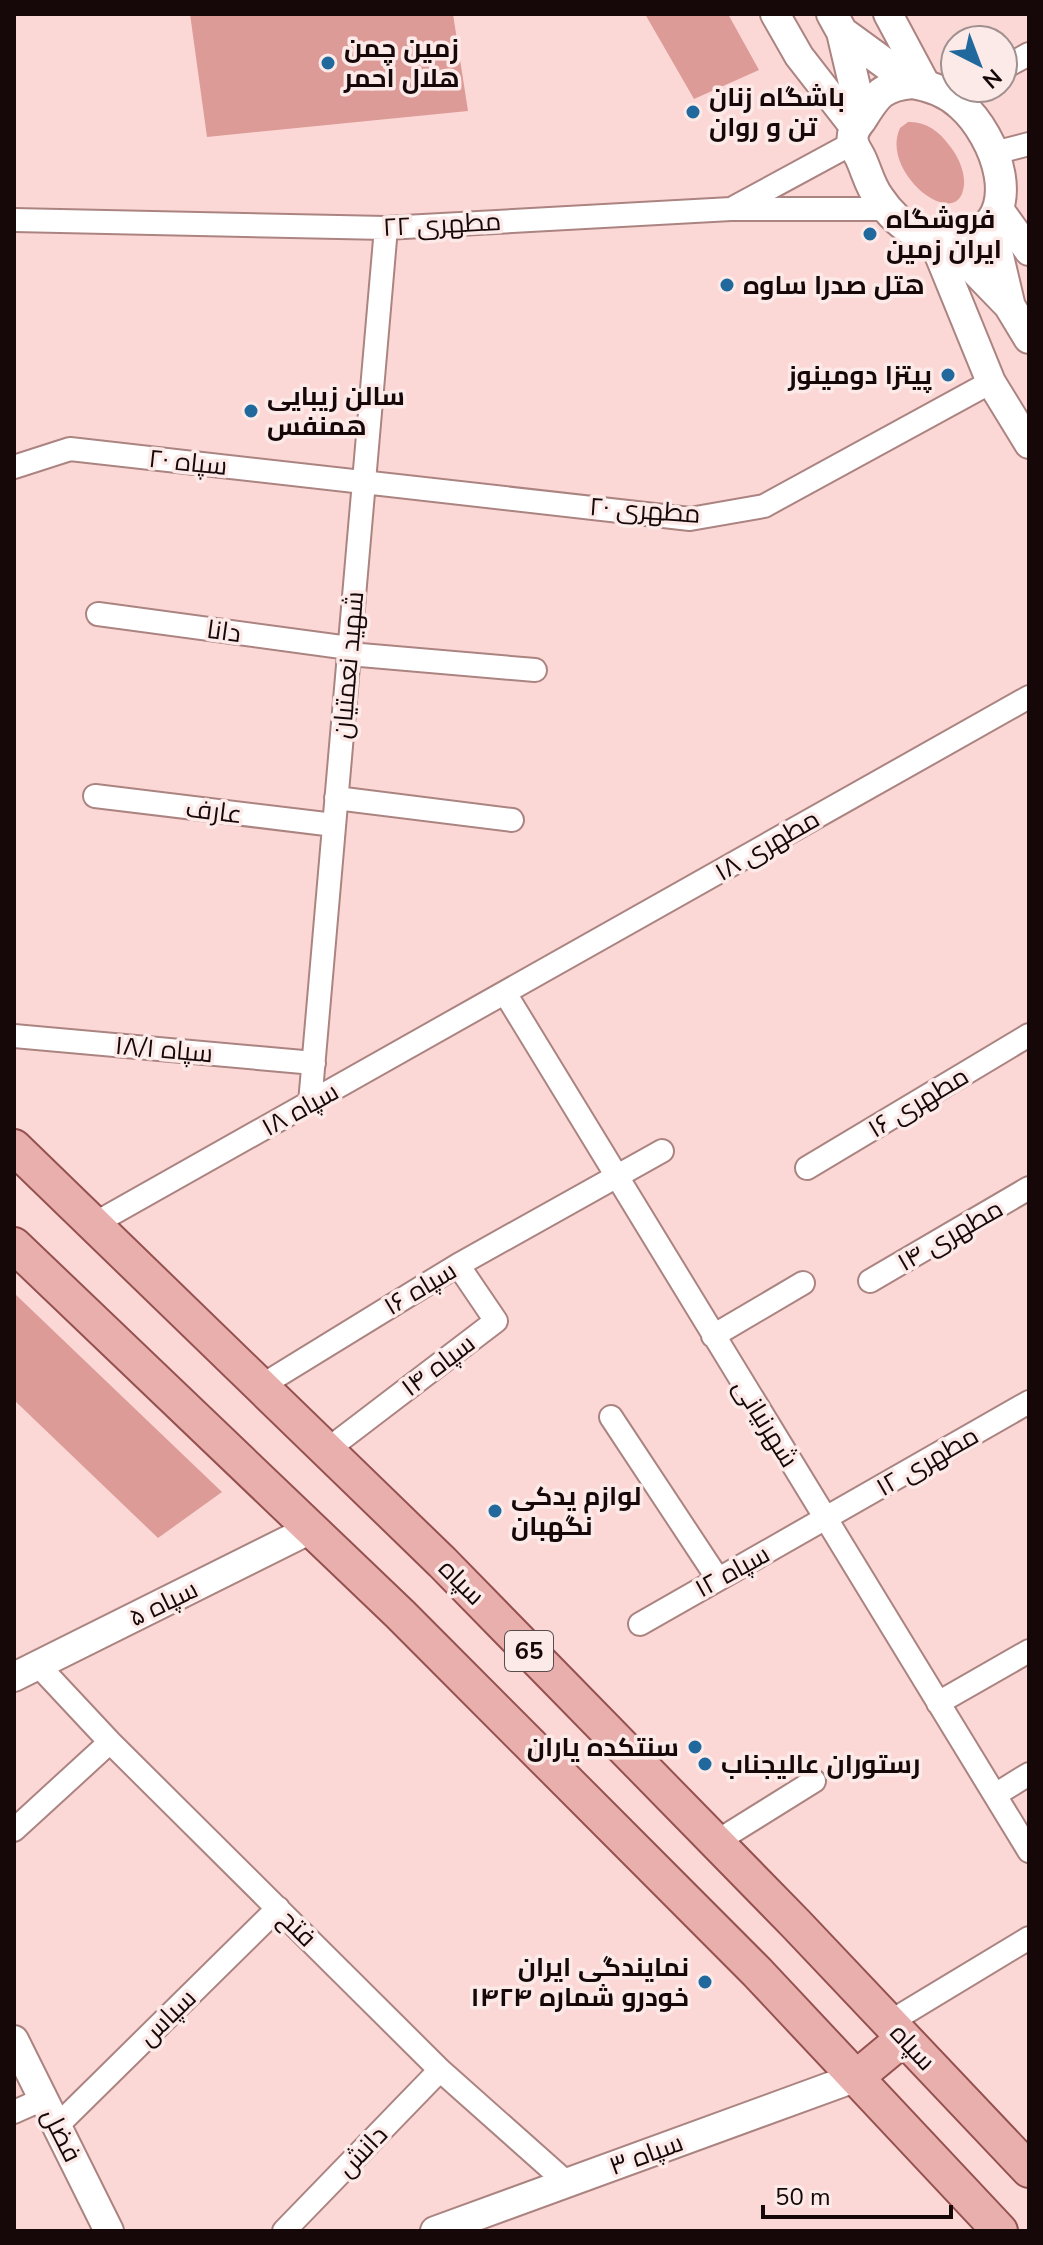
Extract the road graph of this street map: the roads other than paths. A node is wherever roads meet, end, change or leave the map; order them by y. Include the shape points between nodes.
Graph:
1 (775, 14) edge
2 (888, 14) edge
3 (837, 23) edge
4 (939, 87) edge
5 (939, 87) edge
6 (939, 88) edge
7 (956, 104) edge
8 (857, 129) junction
9 (1029, 144) edge
10 (994, 153) junction
11 (731, 209) junction
12 (887, 209) junction
13 (994, 215) junction
14 (14, 220) edge
15 (386, 228) junction
16 (941, 241) junction
17 (1029, 251) edge
18 (1009, 305) junction
19 (1029, 338) edge
20 (991, 382) junction
21 (1029, 444) edge
22 (14, 467) edge
23 (364, 480) junction
24 (98, 614) dead end
25 (349, 651) junction
26 (535, 670) dead end
27 (1029, 697) edge
28 (95, 796) dead end
29 (336, 798) junction
30 (512, 820) dead end
31 (334, 825) junction
32 (505, 993) junction
33 (1029, 1035) edge
34 (14, 1036) edge
35 (314, 1063) junction
36 (310, 1103) junction
37 (14, 1147) edge
38 (662, 1151) dead end
39 (807, 1168) dead end
40 (615, 1178) junction
41 (1029, 1188) edge
42 (94, 1224) junction
43 (14, 1245) edge
44 (458, 1265) junction
45 (870, 1281) dead end
46 (803, 1283) dead end
47 (713, 1336) junction
48 (261, 1386) junction
49 (1029, 1402) edge
50 (611, 1417) dead end
51 (327, 1450) junction
52 (825, 1519) junction
53 (311, 1529) junction
54 (718, 1579) junction
55 (640, 1624) dead end
56 (1029, 1651) edge
57 (26, 1671) edge
58 (938, 1703) junction
59 (110, 1742) junction
60 (1029, 1774) edge
61 (814, 1781) dead end
62 (995, 1795) junction
63 (14, 1830) edge
64 (716, 1842) junction
65 (1029, 1851) edge
66 (278, 1908) junction
67 (1029, 1938) edge
68 (897, 2030) junction
69 (14, 2040) edge
70 (440, 2070) junction
71 (857, 2077) junction
72 (43, 2099) junction
73 (14, 2112) edge
74 (57, 2126) junction
75 (1029, 2170) edge
76 (567, 2183) junction
77 (109, 2231) edge
78 (284, 2231) edge
79 (435, 2231) edge
80 (1000, 2231) edge

1 - 8 street via 799,56
2 - 4 street
3 - 5 main road
3 - 8 main road
6 - 8 main road via 896,85 881,91
7 - 10 main road via 981,128
8 - 11 street, مطهری ۲۲
8 - 12 main road via 872,186
9 - 10 street
10 - 13 main road via 1001,180
11 - 12 street
11 - 15 street, مطهری ۲۲
12 - 16 main road via 908,228
13 - 16 main road via 979,234
13 - 17 street
13 - 18 main road
14 - 15 street, مطهری ۲۲
15 - 23 street, شهید نعمتیان
16 - 18 main road
16 - 20 street
18 - 19 main road
20 - 21 street
20 - 23 street, مطهری ۲۰ via 764,506 690,519
22 - 23 street, سپاه ۲۰ via 70,449
23 - 25 street, شهید نعمتیان
24 - 25 street, دانا
25 - 26 street, دانا
25 - 29 street, شهید نعمتیان
27 - 32 street, مطهری ۱۸
28 - 31 street, عارف
29 - 30 street
29 - 31 street, شهید نعمتیان
31 - 35 street, شهید نعمتیان
32 - 36 street, سپاه ۱۸
32 - 40 street, شهرنیانی
33 - 39 street, مطهری ۱۶
34 - 35 street, سپاه ۱۸/۱
35 - 36 street, شهید نعمتیان
36 - 42 street, سپاه ۱۸
37 - 42 main road, سپاه / 65
38 - 40 street, سپاه ۱۶
40 - 44 street, سپاه ۱۶
40 - 47 street, شهرنیانی
41 - 45 street, مطهری ۱۴
42 - 48 main road, سپاه / 65
43 - 53 main road, 65
44 - 48 street, سپاه ۱۶
44 - 51 street, سپاه ۱۴ via 496,1321
46 - 47 street
47 - 52 street, شهرنیانی
48 - 51 main road, سپاه / 65
49 - 52 street, مطهری ۱۲
50 - 54 street
51 - 64 main road, سپاه / 65
52 - 54 street, سپاه ۱۲
52 - 58 street, شهرنیانی
53 - 57 street, سپاه ۵
53 - 71 main road, 65
54 - 55 street, سپاه ۱۲
56 - 58 street
57 - 59 street, فتح
58 - 62 street, شهرنیانی
59 - 63 street
59 - 66 street, فتح
60 - 62 street
61 - 64 street
62 - 65 street, شهرنیانی
64 - 68 main road, سپاه / 65
66 - 70 street, فتح
66 - 74 street, سپاس
67 - 68 street
68 - 71 main road
68 - 75 main road, سپاه / 65
69 - 72 street, فضل
70 - 76 street, فتح
70 - 78 street, دانش
71 - 76 street, سپاه ۳
71 - 80 main road, 65
72 - 73 street
72 - 74 street, فضل
74 - 77 street, فضل
76 - 79 street, سپاه ۳

